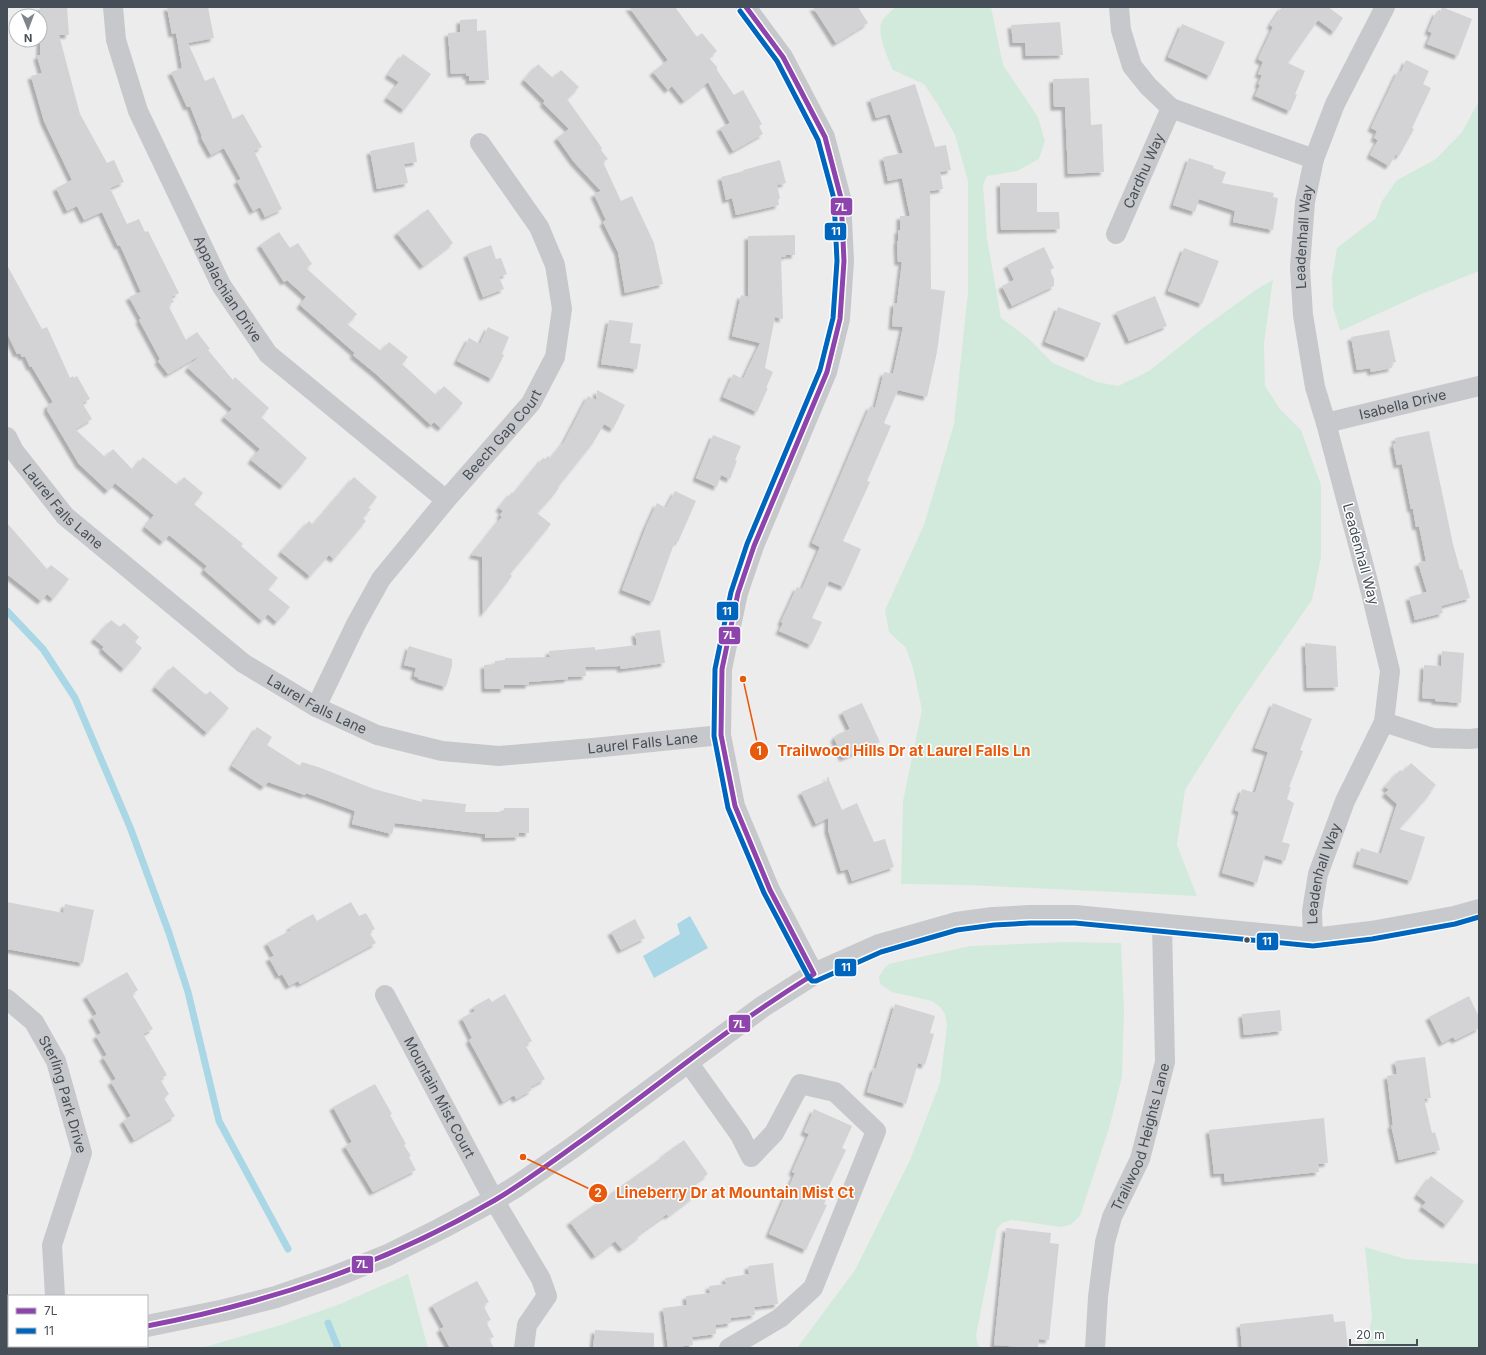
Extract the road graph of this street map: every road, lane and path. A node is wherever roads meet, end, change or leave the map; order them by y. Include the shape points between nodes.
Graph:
1 (113, 7) edge
2 (746, 7) edge
3 (1119, 7) edge
4 (1385, 7) edge
5 (1171, 108) junction
6 (480, 143) dead end
7 (1314, 159) junction
8 (1116, 234) dead end
9 (1479, 386) edge
10 (1326, 423) junction
11 (7, 437) edge
12 (446, 500) junction
13 (316, 708) junction
14 (1384, 722) junction
15 (721, 735) junction
16 (1479, 738) edge
17 (1479, 910) edge
18 (1162, 924) junction
19 (1313, 939) junction
20 (814, 974) junction
21 (385, 995) dead end
22 (7, 999) edge
23 (688, 1062) junction
24 (494, 1200) junction
25 (55, 1295) edge
26 (148, 1326) edge
27 (524, 1348) edge
28 (729, 1348) edge
29 (1095, 1348) edge

1 - 12 street, Appalachian Drive via 116,40 138,111 221,285 268,354
2 - 15 street via 783,56 825,137 841,198 844,261 840,319 827,372 754,546 738,593 722,669
3 - 5 street via 1121,30 1132,66
4 - 7 street, Leadenhall Way via 1335,104
5 - 7 street
5 - 8 street, Cardhu Way
6 - 12 street, Beech Gap Court via 539,227 555,265 562,309 555,357 531,403
7 - 10 street, Leadenhall Way via 1305,202 1300,267 1303,315 1315,387
9 - 10 street, Isabella Drive
10 - 14 street, Leadenhall Way via 1390,671
11 - 13 street, Laurel Falls Lane via 14,451 65,516 243,663
12 - 13 street, Beech Gap Court via 381,578
13 - 15 street, Laurel Falls Lane via 377,736 442,751 500,756
14 - 16 street via 1433,738
14 - 19 street, Leadenhall Way via 1345,801 1318,874 1312,911
15 - 20 street via 734,806 770,890
17 - 19 street via 1371,932
18 - 19 street
18 - 20 street via 1075,916 993,918 956,923 879,945
18 - 29 street, Trailwood Heights Lane via 1165,1062 1140,1159 1112,1217 1105,1242
20 - 23 street
21 - 24 street, Mountain Mist Court
22 - 25 street, Sterling Park Drive via 34,1022 56,1061 82,1153 52,1245
23 - 24 street via 572,1148
23 - 28 street via 740,1135 751,1157 774,1133 800,1084 835,1092 876,1131 813,1288 780,1318
24 - 26 street via 388,1255 336,1276 225,1310
24 - 27 street, Mountain Mist Court via 541,1279 547,1296 527,1325

